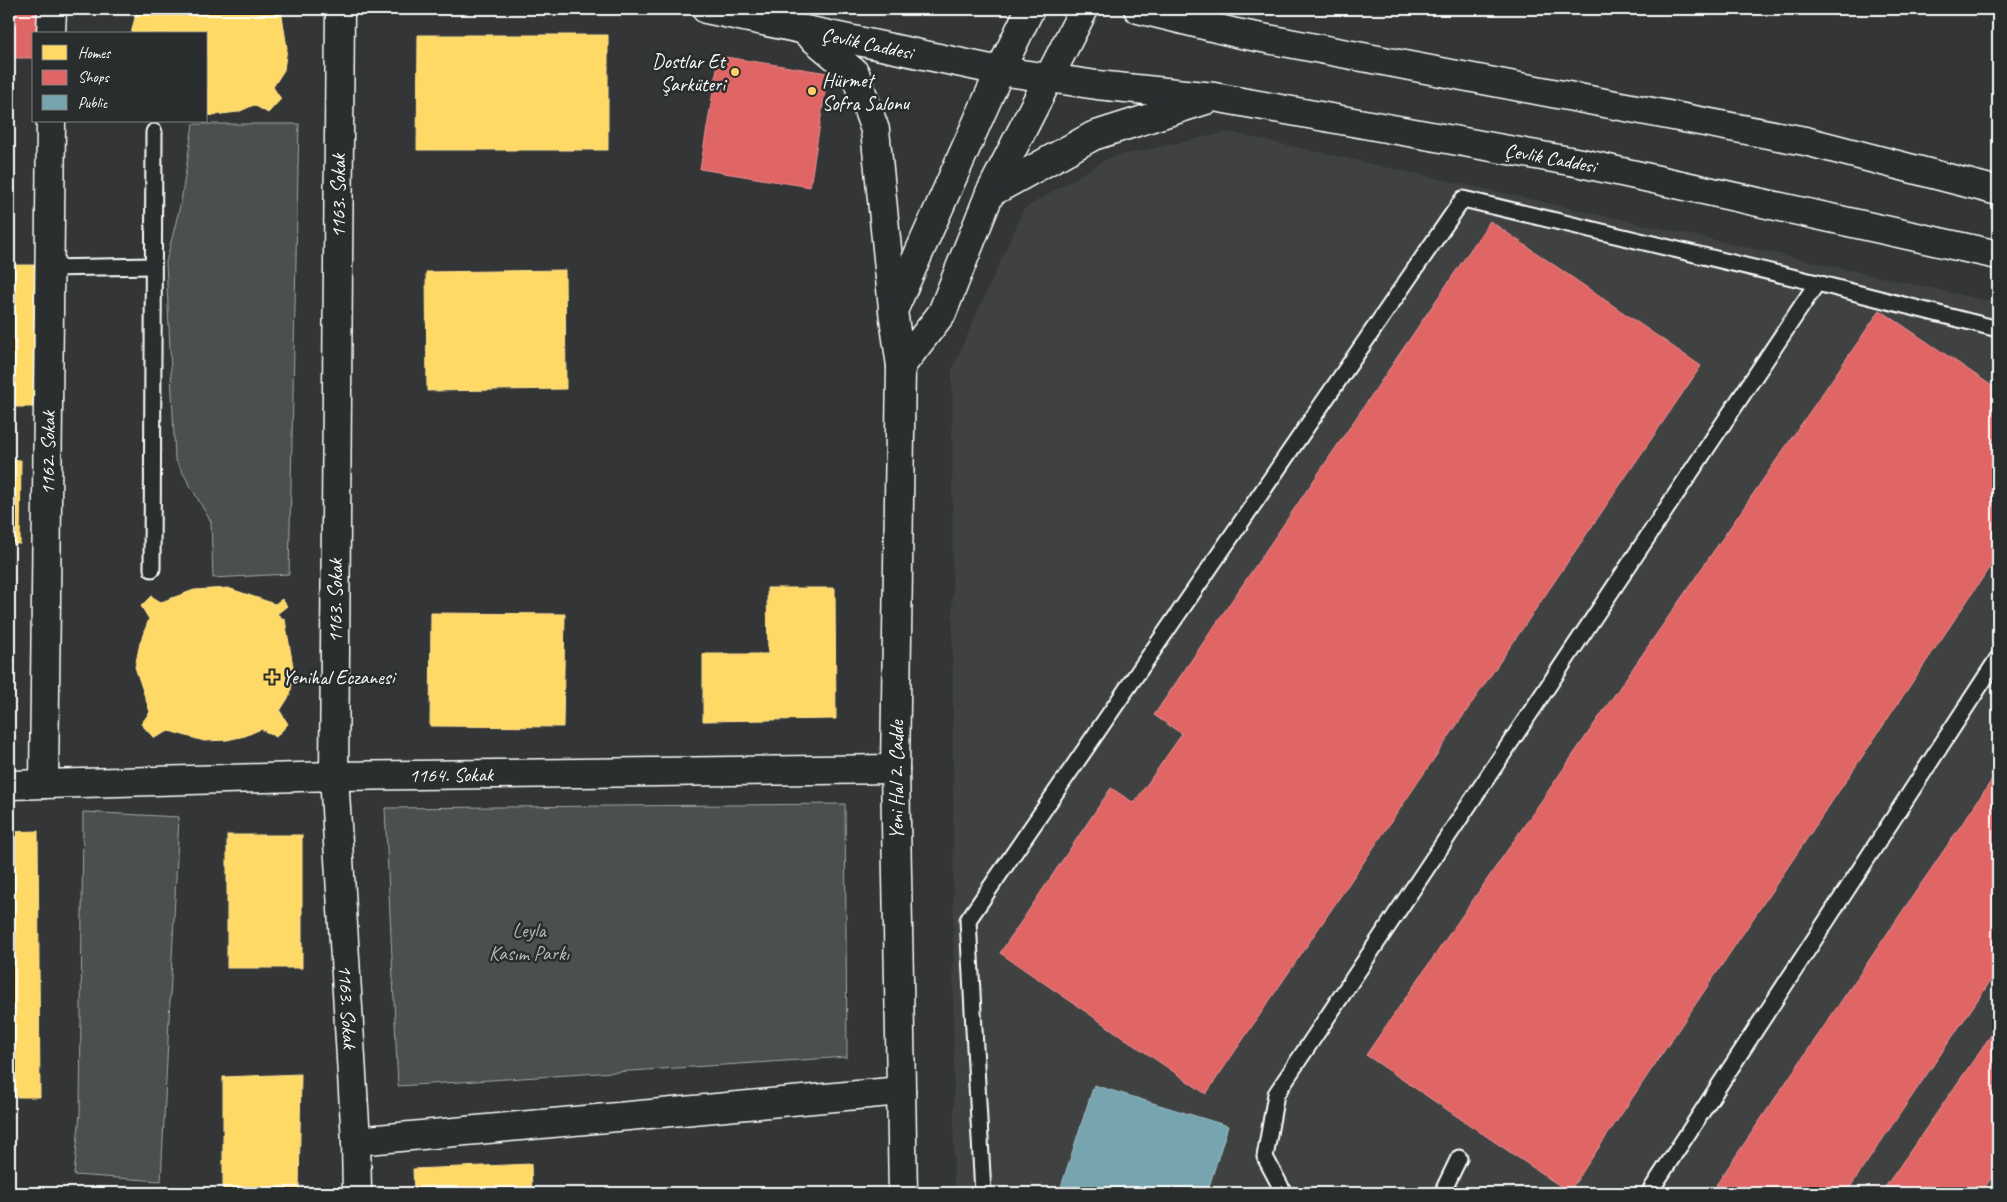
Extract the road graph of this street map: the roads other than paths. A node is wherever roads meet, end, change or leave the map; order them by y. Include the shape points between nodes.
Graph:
1 (52, 9) edge
2 (340, 9) edge
3 (706, 9) edge
4 (1030, 9) edge
5 (1084, 9) edge
6 (1138, 9) edge
7 (1207, 9) edge
8 (804, 30) junction
9 (52, 32) edge
10 (1236, 33) junction
11 (1000, 71) junction
12 (1048, 78) junction
13 (1214, 97) junction
14 (51, 122) edge
15 (154, 132) dead end
16 (1998, 191) edge
17 (990, 193) junction
18 (1998, 255) edge
19 (152, 266) junction
20 (49, 268) junction
21 (1817, 283) junction
22 (893, 311) junction
23 (1998, 330) edge
24 (901, 366) junction
25 (152, 569) dead end
26 (1998, 658) edge
27 (894, 769) junction
28 (334, 776) junction
29 (44, 784) junction
30 (9, 785) edge
31 (900, 1091) junction
32 (356, 1141) junction
33 (1459, 1158) dead end
34 (357, 1193) edge
35 (903, 1193) edge
36 (983, 1193) edge
37 (1284, 1193) edge
38 (1442, 1193) edge
39 (1649, 1193) edge

1 - 9 street
2 - 28 street, 1163. Sokak
3 - 8 street, Çevlik Caddesi
4 - 11 street
5 - 12 street
6 - 10 street
7 - 10 street
8 - 11 street, Çevlik Caddesi
8 - 22 street, Yeni Hal 2. Cadde via 855,73 875,130
10 - 16 street via 1805,141
11 - 12 street, Çevlik Caddesi
11 - 22 street
12 - 13 street, Çevlik Caddesi
12 - 17 street
13 - 17 street via 1093,136
13 - 18 street, Çevlik Caddesi via 1581,163
14 - 20 street, 1162. Sokak
15 - 19 lane
17 - 24 street via 942,313
19 - 20 lane
19 - 25 lane
20 - 29 street, 1162. Sokak
21 - 23 lane
21 - 36 lane via 1463,199 968,920
21 - 37 lane via 1276,1094 1265,1157
22 - 24 street, Yeni Hal 2. Cadde
24 - 27 street, Yeni Hal 2. Cadde
26 - 39 lane
27 - 28 street, 1164. Sokak
27 - 31 street, Yeni Hal 2. Cadde
28 - 29 street, 1164. Sokak
28 - 32 street, 1163. Sokak
29 - 30 street, 1164. Sokak
31 - 32 street
31 - 35 street, Yeni Hal 2. Cadde
32 - 34 street, 1163. Sokak
33 - 38 lane

